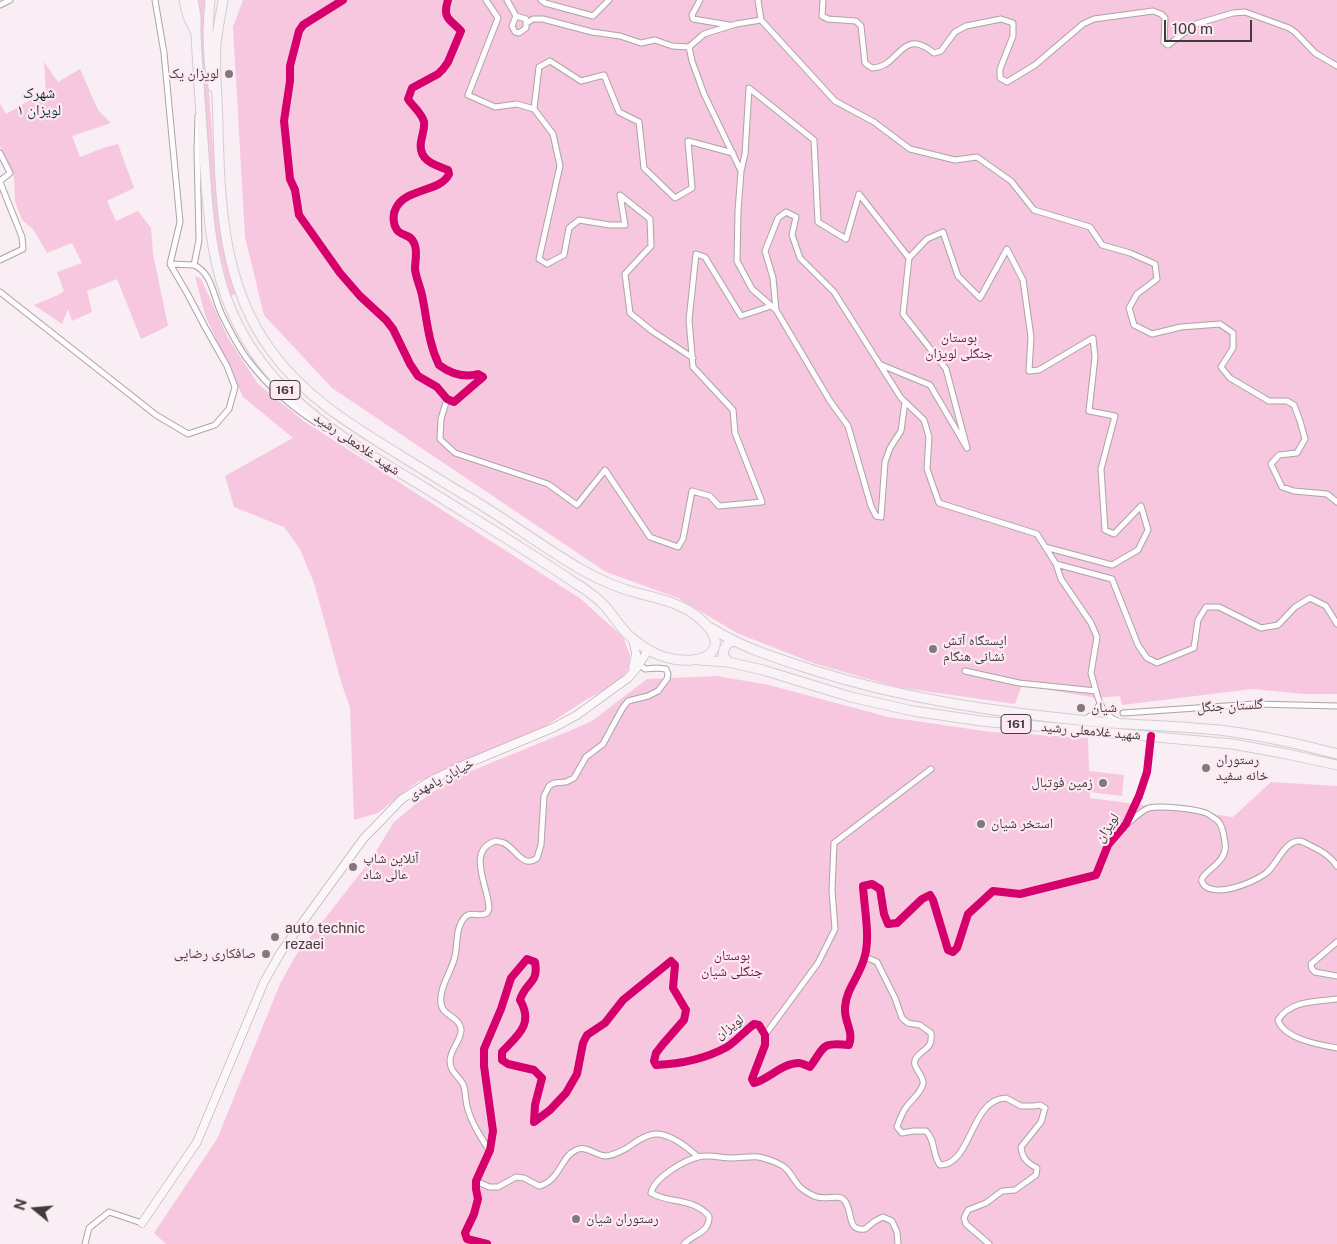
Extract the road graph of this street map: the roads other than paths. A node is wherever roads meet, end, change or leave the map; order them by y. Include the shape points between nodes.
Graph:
1 (10, 0) edge
2 (155, 0) edge
3 (184, 0) edge
4 (193, 0) edge
5 (210, 0) edge
6 (223, 0) edge
7 (343, 0) edge
8 (448, 0) edge
9 (486, 0) edge
10 (508, 0) edge
11 (541, 0) edge
12 (609, 0) edge
13 (700, 0) edge
14 (758, 0) edge
15 (823, 0) edge
16 (0, 5) edge
17 (516, 16) junction
18 (760, 20) junction
19 (527, 23) junction
20 (732, 26) junction
21 (196, 33) junction
22 (689, 47) junction
23 (1337, 66) edge
24 (199, 90) junction
25 (534, 109) junction
26 (218, 112) junction
27 (0, 153) edge
28 (733, 153) junction
29 (741, 171) junction
30 (0, 182) edge
31 (909, 258) junction
32 (0, 260) edge
33 (170, 264) junction
34 (194, 264) junction
35 (0, 292) edge
36 (771, 306) junction
37 (776, 310) junction
38 (693, 358) junction
39 (879, 364) junction
40 (447, 399) junction
41 (905, 402) junction
42 (344, 439) junction
43 (1337, 502) edge
44 (1045, 547) junction
45 (1056, 564) junction
46 (1337, 624) edge
47 (707, 626) junction
48 (633, 639) junction
49 (734, 641) junction
50 (648, 650) junction
51 (699, 660) junction
52 (728, 662) junction
53 (639, 664) junction
54 (965, 671) dead end
55 (628, 678) junction
56 (1096, 691) junction
57 (1100, 704) junction
58 (1337, 706) edge
59 (1123, 713) dead end
60 (1083, 721) junction
61 (1125, 724) junction
62 (1151, 736) junction
63 (1337, 754) edge
64 (1337, 766) edge
65 (931, 769) dead end
66 (1124, 826) junction
67 (1337, 866) edge
68 (1337, 942) edge
69 (865, 957) junction
70 (1337, 976) edge
71 (1337, 998) edge
72 (765, 1035) junction
73 (1337, 1048) edge
74 (490, 1150) junction
75 (698, 1157) junction
76 (476, 1182) junction
77 (142, 1223) joint
78 (85, 1244) edge
79 (487, 1244) edge
80 (684, 1244) edge
81 (898, 1244) edge
82 (989, 1244) edge

1 - 16 street
2 - 33 street via 164,53 180,222
3 - 21 main road, شهید غلامعلی رشید / 161
4 - 21 main road
5 - 26 main road via 209,67
6 - 26 main road, شهید غلامعلی رشید / 161 via 216,45
7 - 40 street via 303,25 290,66 284,134 299,215 340,273 390,324 418,376 438,387
8 - 40 street via 445,10 452,24 461,30 458,38 443,69 412,88 408,99 424,123 420,143 423,156 448,170 449,174 443,182 400,202 394,218 399,232 416,244 415,270 425,321 439,365 453,374 469,377 478,374 482,377 454,402
9 - 25 street via 498,18 468,95 495,107 517,104
10 - 17 street
11 - 12 street via 593,16
13 - 20 street via 693,19
14 - 18 street
15 - 23 street via 822,16 828,20 856,21 861,26 865,63 872,68 881,68 907,45 918,43 934,53 941,51 955,32 966,26 1001,19 1013,23 1013,36 1000,69 1000,78 1007,82 1035,65 1082,24 1094,19 1153,11 1165,18 1164,42 1168,46 1196,24 1245,12 1289,28 1316,53
17 - 19 street via 526,19
17 - 19 street via 512,26 514,32 519,33
18 - 20 street
18 - 43 street via 835,101 874,122 910,149 955,160 977,157 1011,181 1034,210 1090,227 1102,245 1155,264 1157,279 1137,294 1129,308 1134,325 1152,334 1182,327 1220,324 1233,333 1234,348 1221,367 1230,378 1269,401 1294,405 1300,421 1305,439 1297,453 1279,456 1271,464 1282,487 1327,494
19 - 22 street via 543,19 641,43 655,40
20 - 22 street via 704,34
21 - 24 main road, شهید غلامعلی رشید / 161
22 - 28 street via 704,94
24 - 34 street via 196,150 199,240
24 - 42 main road, شهید غلامعلی رشید / 161 via 213,244 234,318 276,380 297,402
25 - 28 street via 539,67 550,61 581,81 604,75 619,112 639,122 644,168 675,198 692,188 688,141
25 - 38 street via 553,134 560,166 539,258 547,264 564,255 569,228 578,220 610,226 625,225 620,195 650,219 651,246 625,274 630,313
26 - 47 main road, شهید غلامعلی رشید / 161 via 222,209 231,265 248,313 288,372 348,424 597,579 676,604
27 - 30 street via 10,173
28 - 29 street
29 - 31 street via 749,88 814,140 818,222 846,239 859,194
29 - 36 street via 737,261 752,289
30 - 32 street via 22,237 23,249
31 - 39 street via 904,314 946,368 967,448 930,385
31 - 44 street via 927,239 943,232 958,276 980,298 1006,249 1023,280 1031,337 1030,371 1038,370 1093,338 1095,356 1089,411 1115,416 1101,469 1105,530 1114,534 1141,506 1148,530 1138,550 1112,565
33 - 34 street
33 - 35 street via 227,366 235,387 229,410 215,426 188,434 156,415
34 - 42 street via 204,271 246,358 279,395 304,416
36 - 37 street
36 - 38 street via 741,316 705,257 696,254 689,320
37 - 39 street via 773,278 765,250 778,218 786,212 796,218 792,235 800,258 834,292
37 - 41 street via 848,426 876,516 881,517 885,462 901,431
38 - 40 street via 693,367 732,410 735,433 762,502 719,506 710,496 692,491 683,539 678,547 650,537 604,470 577,505 548,484 455,453 440,439
39 - 41 street
41 - 44 street via 924,420 928,437 928,469 940,503 1036,534
42 - 48 main road, شهید غلامعلی رشید / 161 via 570,579 604,606
44 - 45 street
45 - 46 street via 1112,579 1138,645 1147,658 1158,663 1194,648 1198,620 1206,607 1219,607 1261,628 1278,625 1294,606 1310,598 1326,606
45 - 56 street via 1097,637 1091,673
47 - 49 main road, شهید غلامعلی رشید / 161
47 - 51 main road via 714,634 715,642 708,656
48 - 50 main road, شهید غلامعلی رشید
48 - 55 main road via 635,663
49 - 52 main road via 724,648
49 - 60 main road, شهید غلامعلی رشید / 161 via 770,656 884,690 982,708
50 - 51 main road, شهید غلامعلی رشید via 673,659
50 - 53 main road, خیابان یامهدی
51 - 52 main road, شهید غلامعلی رشید / 161
52 - 62 main road, شهید غلامعلی رشید / 161 via 913,711 980,721
53 - 55 main road, خیابان یامهدی
53 - 74 street via 645,669 666,669 667,679 658,691 628,701 603,744 586,757 574,778 549,786 544,796 541,845 537,858 524,861 505,844 496,841 484,847 481,853 480,869 489,909 482,916 470,914 461,922 455,957 441,1002 442,1008 458,1022 460,1028 450,1064 463,1084 470,1116
54 - 56 street via 1019,683
55 - 77 main road, خیابان یامهدی via 554,728 430,781 402,799 364,838 281,952 264,982 197,1142
56 - 57 street
57 - 60 street
57 - 61 street via 1113,720
58 - 59 street, گلستان جنگل via 1255,704
60 - 61 main road, شهید غلامعلی رشید / 161
61 - 63 main road, شهید غلامعلی رشید / 161 via 1234,732
62 - 64 main road, شهید غلامعلی رشید / 161 via 1233,744
62 - 66 street, لویزان via 1148,772
65 - 72 street via 834,843 832,891 835,929 818,963
66 - 67 street via 1155,807 1206,813 1220,824 1226,845 1221,860 1203,875 1202,881 1224,891 1265,873 1286,848 1296,842 1316,848
66 - 69 street, لویزان via 1108,845 1096,875 1020,894 993,891 968,914 953,952 948,950 930,895 897,923 888,924 880,889 872,884 863,886
68 - 70 street via 1311,964 1315,972
69 - 72 street, لویزان via 857,979 848,990 844,1010 852,1038 849,1045 832,1043 820,1050 810,1067 799,1063 754,1083 752,1079 765,1045
69 - 82 street via 877,962 902,1018 931,1033 929,1046 915,1062 923,1084 897,1127 902,1133 926,1131 934,1143 940,1165 959,1154 977,1119 996,1100 1006,1098 1021,1106 1040,1105 1045,1108 1040,1122 1021,1147 1026,1161 1037,1168 1036,1174 1015,1190 1002,1191 965,1214 968,1228
71 - 73 street via 1302,1004 1285,1012 1278,1020 1282,1029 1298,1038
72 - 74 street, لویزان via 760,1025 754,1024 728,1046 703,1058 656,1065 656,1053 684,1020 686,1010 673,988 675,965 668,962 623,1000 605,1023 587,1035 577,1074 550,1110 534,1122 542,1078 534,1070 502,1060 502,1052 522,1032 526,1018 520,1000 537,971 535,962 527,959 511,978 484,1049 493,1131
74 - 76 street
75 - 76 street via 668,1137 652,1134 605,1156 582,1148 574,1150 553,1178 539,1186 524,1178 516,1178 498,1187
75 - 80 street via 667,1172 650,1193 702,1208 709,1216 708,1226
75 - 81 street via 760,1157 777,1162 804,1191 821,1198 843,1198 856,1228 865,1230 883,1217 892,1220
76 - 79 street via 478,1199 465,1236 471,1241
77 - 78 street via 109,1212 89,1228

